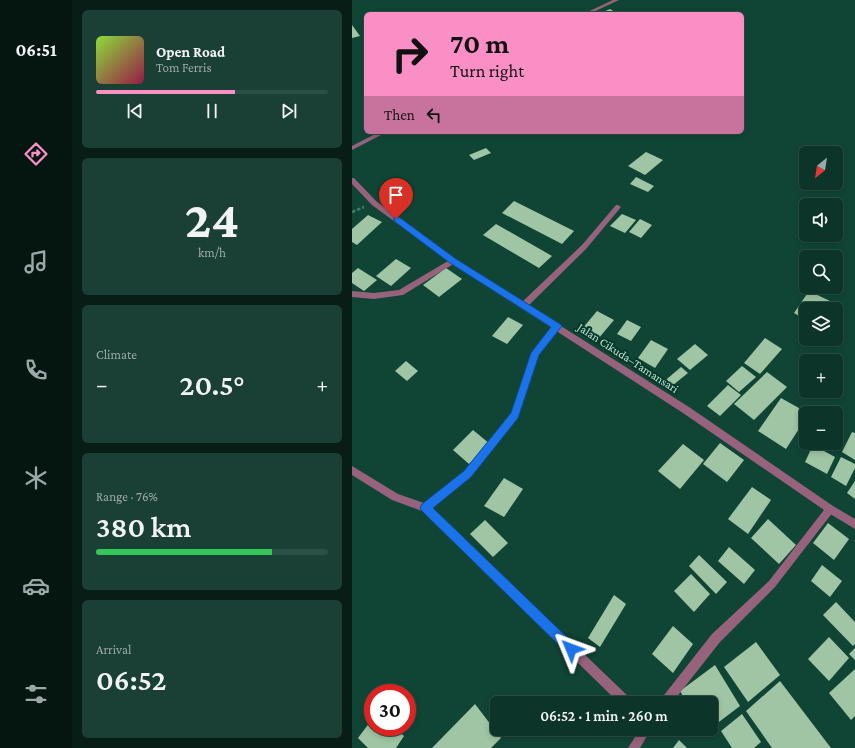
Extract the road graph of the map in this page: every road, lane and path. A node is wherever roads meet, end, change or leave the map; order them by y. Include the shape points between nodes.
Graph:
1 (617, 0) edge
2 (589, 12) edge
3 (380, 134) edge
4 (352, 148) edge
5 (352, 180) edge
6 (618, 207) dead end
7 (453, 261) junction
8 (352, 294) edge
9 (524, 305) junction
10 (557, 326) junction
11 (352, 470) edge
12 (425, 508) junction
13 (830, 509) junction
14 (855, 524) edge
15 (620, 696) edge
16 (670, 696) edge
17 (642, 736) edge
18 (634, 748) edge

1 - 2 street
3 - 4 street
5 - 7 street, Jalan Cikuda–Tamansari via 374,203
6 - 9 street via 584,247
7 - 8 street via 400,293 374,296
7 - 9 street, Jalan Cikuda–Tamansari
9 - 10 street, Jalan Cikuda–Tamansari
10 - 12 street via 535,353 515,415 468,474
10 - 13 street, Jalan Cikuda–Tamansari via 686,410
11 - 12 street via 395,497
12 - 15 street
13 - 14 street, Jalan Cikuda–Tamansari
13 - 16 street via 772,584 716,638
17 - 18 street

